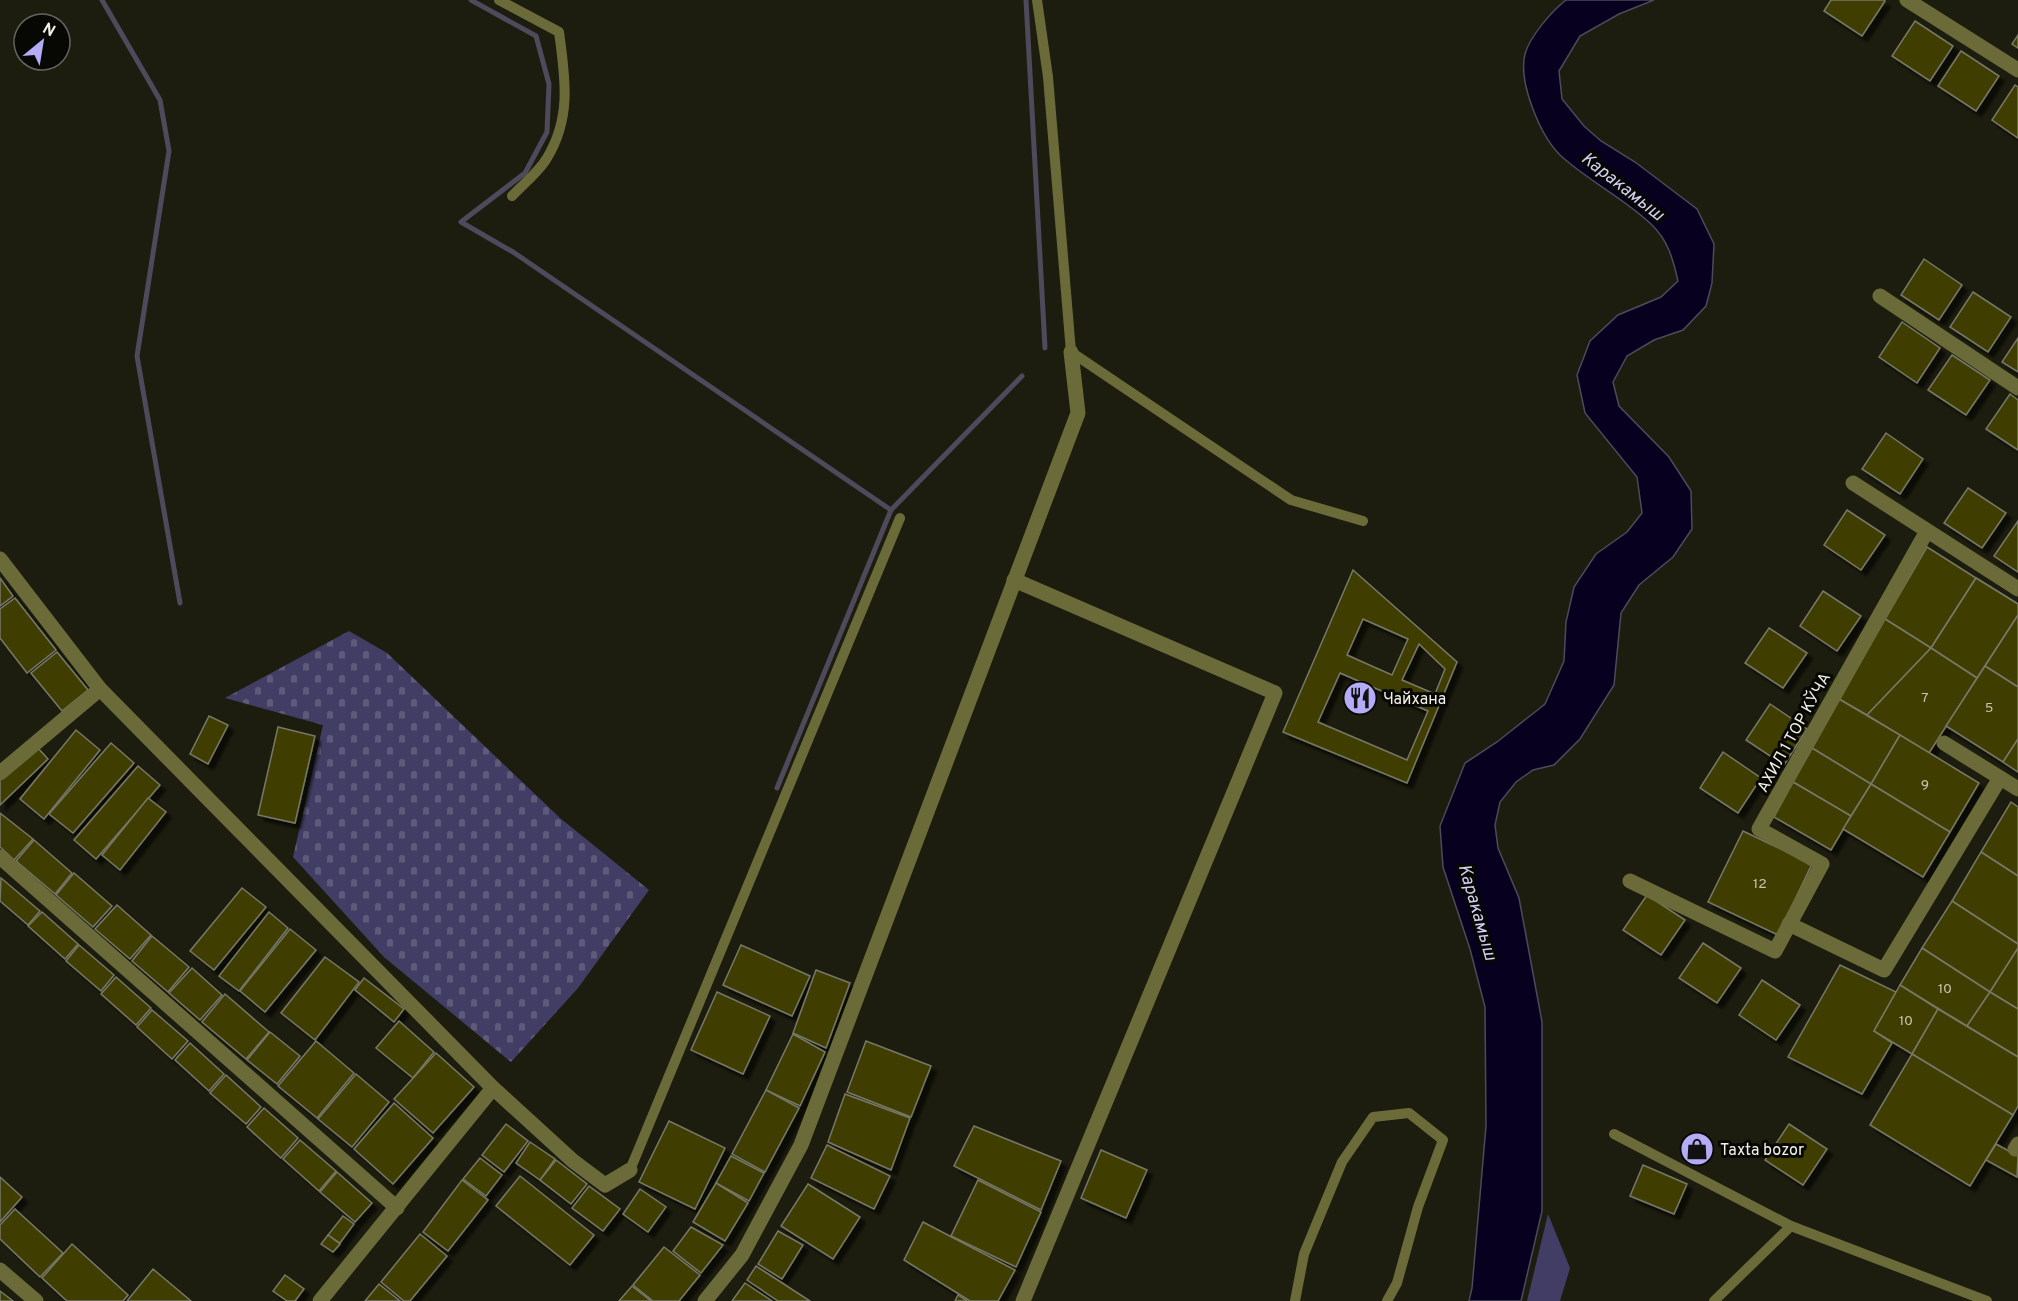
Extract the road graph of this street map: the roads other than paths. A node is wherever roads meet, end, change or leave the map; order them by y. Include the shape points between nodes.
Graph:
1 (499, 0) edge
2 (1037, 0) edge
3 (1907, 0) edge
4 (2018, 70) edge
5 (512, 196) dead end
6 (1880, 296) dead end
7 (1071, 352) junction
8 (2018, 388) edge
9 (1853, 483) dead end
10 (900, 518) dead end
11 (1363, 521) dead end
12 (1927, 531) junction
13 (0, 559) edge
14 (1014, 580) junction
15 (2018, 589) edge
16 (100, 689) junction
17 (1944, 743) dead end
18 (0, 773) edge
19 (2000, 778) junction
20 (2018, 789) edge
21 (0, 857) edge
22 (1630, 881) dead end
23 (1789, 924) junction
24 (493, 1088) junction
25 (1614, 1134) dead end
26 (630, 1170) joint
27 (397, 1208) junction
28 (1791, 1226) junction
29 (0, 1270) edge
30 (36, 1301) edge
31 (320, 1301) edge
32 (705, 1301) edge
33 (1023, 1301) edge
34 (1295, 1301) edge
35 (1386, 1301) edge
36 (1714, 1301) edge
37 (1987, 1301) edge

1 - 5 lane via 559,32 564,72 566,113 547,159
2 - 7 lane via 1048,77
3 - 4 street
6 - 8 street
7 - 11 lane via 1291,500
7 - 14 street via 1077,413
9 - 12 street
10 - 26 lane
12 - 15 street
12 - 23 street, АХИЛ 1 ТОР КЎЧА via 1759,829 1822,864
13 - 16 street
14 - 32 street via 801,1145 742,1255
14 - 33 street via 1275,693
16 - 18 street
16 - 24 street
17 - 19 street
19 - 20 street
19 - 23 street via 1884,970
21 - 27 street
22 - 23 street, АХИЛ 1 ТОР КЎЧА via 1775,951
24 - 26 street via 605,1185
24 - 27 street
25 - 28 lane
27 - 31 street
28 - 36 lane
28 - 37 lane
29 - 30 street
34 - 35 lane via 1304,1254 1342,1162 1373,1117 1408,1113 1443,1140 1418,1207 1397,1284

